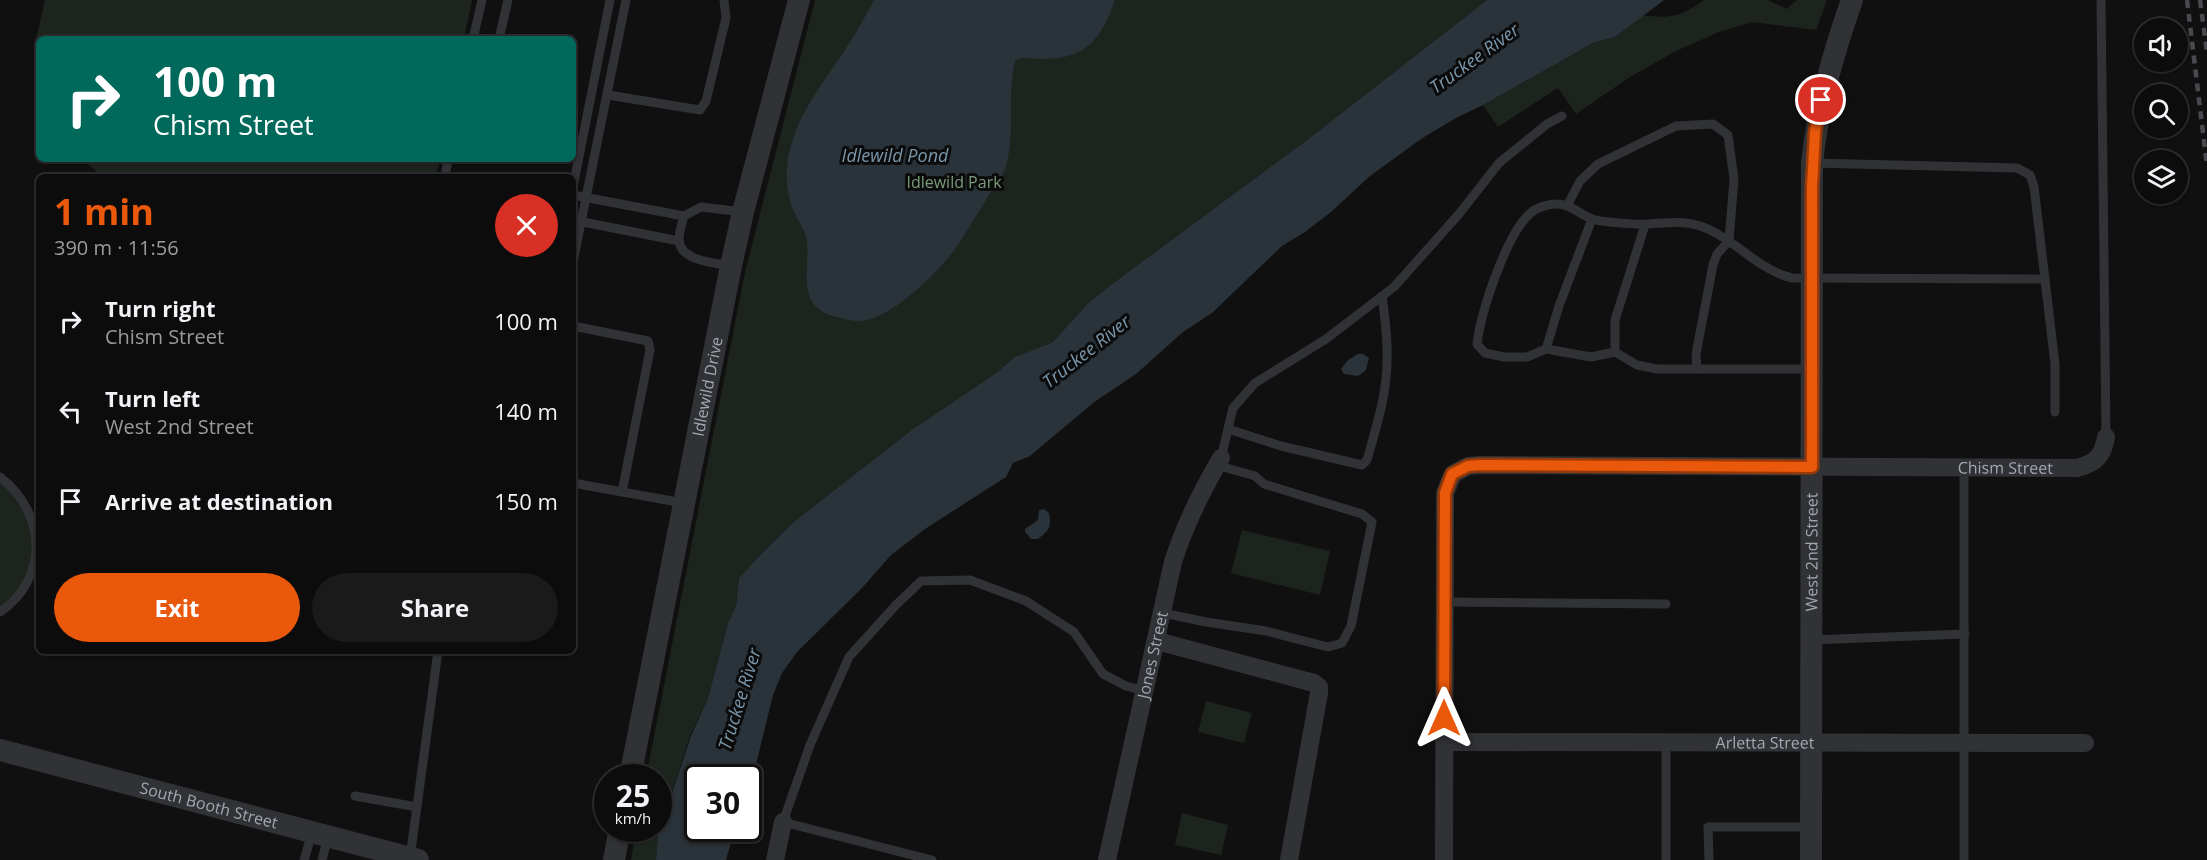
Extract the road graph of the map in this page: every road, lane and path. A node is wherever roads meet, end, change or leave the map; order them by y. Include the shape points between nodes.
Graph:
1 (482, 0) edge
2 (508, 0) edge
3 (610, 0) edge
4 (626, 0) edge
5 (724, 0) edge
6 (799, 0) edge
7 (1852, 0) edge
8 (2102, 0) edge
9 (474, 36) edge
10 (500, 36) edge
11 (608, 95) junction
12 (1562, 116) dead end
13 (1812, 163) junction
14 (576, 174) edge
15 (576, 196) edge
16 (586, 198) junction
17 (1567, 206) junction
18 (743, 212) junction
19 (684, 216) junction
20 (1592, 219) junction
21 (577, 221) edge
22 (1645, 225) junction
23 (679, 241) junction
24 (1729, 241) junction
25 (731, 266) junction
26 (1813, 279) junction
27 (2045, 279) junction
28 (1382, 296) junction
29 (576, 327) edge
30 (1546, 350) junction
31 (1615, 352) junction
32 (1697, 369) junction
33 (1812, 369) junction
34 (2055, 412) dead end
35 (1228, 429) junction
36 (2106, 437) joint
37 (1218, 462) junction
38 (1964, 466) junction
39 (1812, 467) junction
40 (0, 477) edge
41 (576, 484) edge
42 (622, 492) junction
43 (683, 503) junction
44 (1444, 602) junction
45 (1666, 604) dead end
46 (0, 612) edge
47 (1162, 613) junction
48 (1965, 634) junction
49 (1811, 639) junction
50 (1156, 641) junction
51 (438, 654) edge
52 (1146, 691) junction
53 (1444, 742) junction
54 (1811, 742) junction
55 (1965, 742) junction
56 (1666, 743) junction
57 (2085, 743) dead end
58 (0, 750) edge
59 (633, 764) edge
60 (355, 796) dead end
61 (417, 807) junction
62 (783, 822) junction
63 (1811, 827) junction
64 (320, 835) junction
65 (617, 842) edge
66 (414, 859) edge
67 (304, 860) edge
68 (322, 860) edge
69 (614, 860) edge
70 (775, 860) edge
71 (932, 860) edge
72 (1107, 860) edge
73 (1289, 860) edge
74 (1444, 860) edge
75 (1666, 860) edge
76 (1709, 860) edge
77 (1811, 860) edge
78 (1964, 860) edge

1 - 9 lane
2 - 10 lane
3 - 14 lane
4 - 11 lane
5 - 11 lane via 726,18 706,101 700,110
6 - 18 street, Idlewild Drive
7 - 13 street, West 2nd Street via 1821,100
8 - 36 lane, Chism Street
11 - 16 lane
12 - 28 lane via 1499,163 1459,214
13 - 26 street, West 2nd Street
13 - 27 lane via 2025,171 2034,187
15 - 16 lane
16 - 19 lane
16 - 21 lane
17 - 20 lane
17 - 24 lane via 1580,182 1598,164 1676,126 1713,124 1728,135 1734,179
17 - 30 lane via 1554,204 1534,210 1515,232 1491,289 1477,344 1485,353 1504,357 1527,357
18 - 19 lane via 701,207
18 - 25 street, Idlewild Drive
19 - 23 lane
20 - 22 lane
20 - 30 lane
21 - 23 lane
22 - 24 lane via 1676,221 1709,229
22 - 31 lane via 1615,321
23 - 25 lane via 682,250 698,260
24 - 26 lane via 1777,275
24 - 32 lane via 1713,265 1696,354
25 - 43 street, Idlewild Drive
26 - 27 lane
26 - 33 street, West 2nd Street
27 - 34 lane via 2055,364
28 - 35 lane via 1326,339 1255,383 1233,408
28 - 35 lane via 1387,363 1380,418 1362,465
29 - 42 lane via 648,341 650,350
30 - 31 lane via 1591,357
31 - 32 lane via 1637,365
32 - 33 lane
33 - 39 street, West 2nd Street
35 - 37 lane
36 - 38 street, Chism Street via 2096,461 2077,468
37 - 47 street, Jones Street via 1183,531
37 - 47 lane via 1255,476 1264,484 1362,514 1372,522 1351,626 1342,643 1328,647 1266,631
38 - 39 street, Chism Street
38 - 48 lane
39 - 44 street, Chism Street via 1468,466 1452,474 1445,493
39 - 49 street, West 2nd Street
40 - 46 lane via 22,498 30,513 36,547 28,580
41 - 42 lane
42 - 43 lane
43 - 59 street, Idlewild Drive
44 - 45 lane
44 - 53 street
47 - 50 street, Jones Street
48 - 49 lane
48 - 55 lane
49 - 54 street, West 2nd Street
50 - 52 street, Jones Street
50 - 73 street via 1319,687
51 - 61 lane
52 - 62 lane via 1103,674 1074,633 1026,601 970,580 921,581 849,657 810,745
52 - 72 street, Jones Street
53 - 56 street, Arletta Street
53 - 74 street
54 - 55 street, Arletta Street
54 - 56 street, Arletta Street
54 - 63 street, West 2nd Street
55 - 57 street, Arletta Street
55 - 78 lane
56 - 75 lane
58 - 64 street, South Booth Street
60 - 61 lane
61 - 66 lane
62 - 70 street
62 - 71 lane
63 - 76 lane via 1708,827
63 - 77 street, West 2nd Street
64 - 66 street, South Booth Street
64 - 67 lane
64 - 68 lane
65 - 69 street

